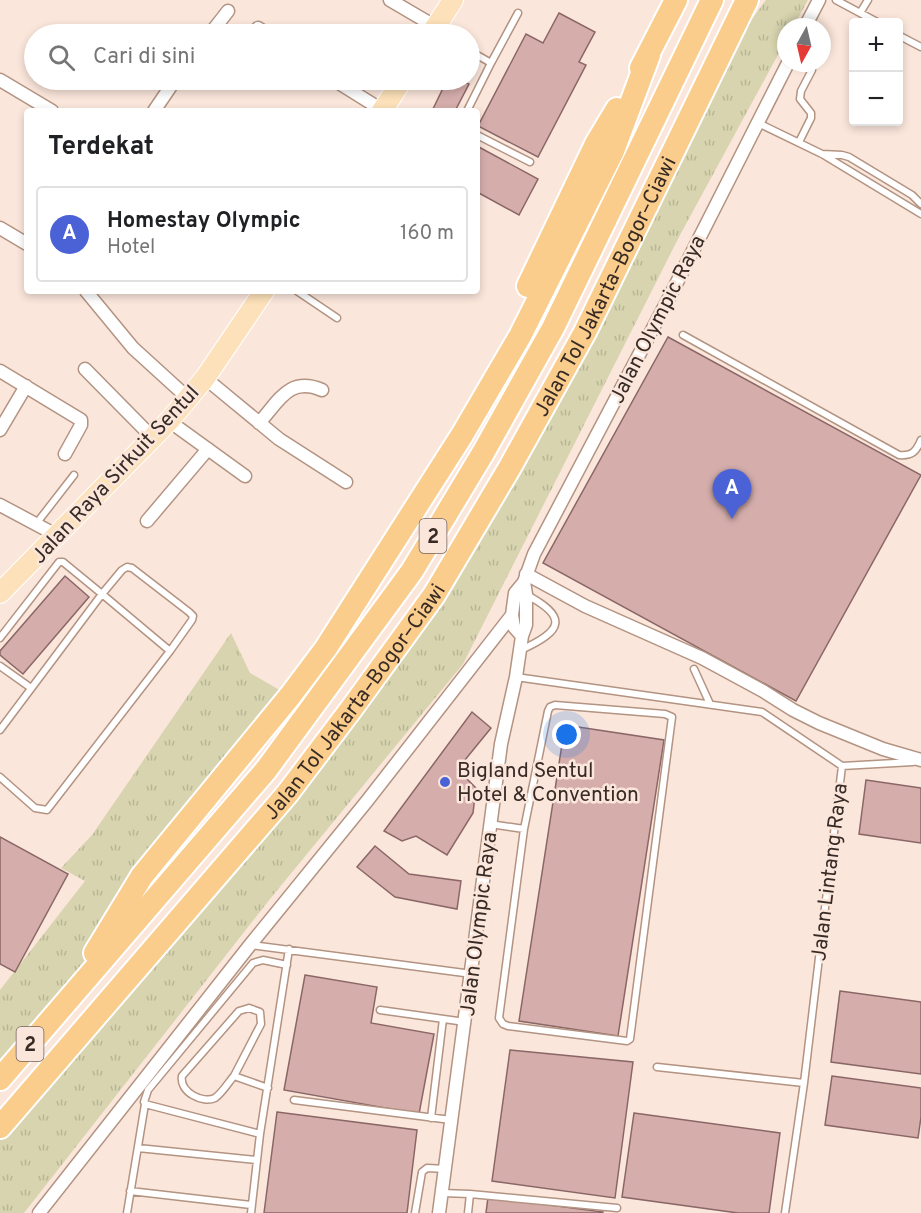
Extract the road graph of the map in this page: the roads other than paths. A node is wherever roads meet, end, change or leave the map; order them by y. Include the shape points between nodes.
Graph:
1 (390, 0) edge
2 (453, 0) edge
3 (676, 0) edge
4 (712, 0) edge
5 (747, 0) edge
6 (766, 0) edge
7 (819, 0) edge
8 (836, 0) edge
9 (868, 0) edge
10 (847, 3) edge
11 (228, 11) dead end
12 (518, 13) dead end
13 (860, 13) junction
14 (810, 18) edge
15 (869, 18) edge
16 (218, 24) edge
17 (426, 24) edge
18 (440, 24) edge
19 (903, 38) edge
20 (921, 47) edge
21 (480, 57) edge
22 (491, 63) junction
23 (712, 72) junction
24 (784, 72) edge
25 (811, 72) edge
26 (0, 80) edge
27 (480, 85) edge
28 (168, 90) edge
29 (349, 90) edge
30 (396, 90) edge
31 (478, 90) edge
32 (47, 108) edge
33 (156, 108) edge
34 (377, 108) edge
35 (384, 108) edge
36 (468, 108) edge
37 (758, 123) junction
38 (480, 137) edge
39 (799, 142) junction
40 (822, 154) junction
41 (530, 162) dead end
42 (921, 204) edge
43 (921, 214) edge
44 (0, 228) edge
45 (24, 242) edge
46 (89, 294) edge
47 (262, 294) edge
48 (301, 294) edge
49 (337, 318) dead end
50 (683, 335) dead end
51 (85, 369) dead end
52 (0, 371) edge
53 (205, 378) junction
54 (26, 386) junction
55 (322, 390) dead end
56 (189, 399) junction
57 (169, 421) junction
58 (259, 423) junction
59 (0, 430) edge
60 (153, 438) junction
61 (921, 440) edge
62 (208, 449) junction
63 (65, 454) dead end
64 (74, 475) dead end
65 (245, 476) dead end
66 (346, 482) dead end
67 (0, 505) edge
68 (147, 521) dead end
69 (36, 524) junction
70 (58, 536) junction
71 (523, 586) junction
72 (0, 593) edge
73 (102, 594) junction
74 (512, 615) junction
75 (522, 636) junction
76 (0, 638) edge
77 (521, 650) junction
78 (170, 651) junction
79 (0, 666) edge
80 (694, 669) dead end
81 (516, 677) junction
82 (31, 688) junction
83 (710, 704) junction
84 (0, 730) edge
85 (921, 761) edge
86 (842, 766) junction
87 (0, 777) edge
88 (490, 824) junction
89 (524, 830) junction
90 (250, 945) junction
91 (289, 949) junction
92 (287, 965) junction
93 (472, 974) junction
94 (59, 1010) junction
95 (380, 1010) dead end
96 (443, 1019) junction
97 (465, 1022) junction
98 (657, 1067) dead end
99 (234, 1076) junction
100 (0, 1079) edge
101 (804, 1083) junction
102 (268, 1088) junction
103 (294, 1100) dead end
104 (145, 1104) junction
105 (431, 1118) junction
106 (452, 1120) junction
107 (0, 1127) edge
108 (260, 1134) junction
109 (138, 1148) junction
110 (257, 1160) junction
111 (446, 1169) junction
112 (129, 1191) junction
113 (442, 1193) junction
114 (470, 1194) junction
115 (252, 1205) junction
116 (616, 1208) dead end
117 (39, 1213) edge
118 (127, 1213) edge
119 (250, 1213) edge
120 (415, 1213) edge
121 (439, 1213) edge
122 (468, 1213) edge
123 (786, 1213) edge

1 - 17 street
2 - 18 main road
3 - 94 highway via 591,154 462,435 326,648 142,876
4 - 94 highway, Jalan Tol Jakarta–Bogor–Ciawi / 2 via 553,328 412,571 266,770
5 - 23 highway, Jalan Tol Jakarta–Bogor–Ciawi / 2
6 - 23 highway
7 - 14 street
8 - 10 lane
9 - 13 lane
10 - 13 lane
11 - 16 street
12 - 22 lane
13 - 15 lane
19 - 20 lane
21 - 22 lane
22 - 27 lane
23 - 107 highway, Jalan Tol Jakarta–Bogor–Ciawi / 2 via 585,332 434,595 287,794
24 - 37 street, Jalan Olympic Raya
25 - 39 lane via 800,99 811,118
26 - 32 street
28 - 33 street
29 - 34 street
30 - 35 main road
31 - 36 lane
37 - 39 lane
37 - 71 street, Jalan Olympic Raya via 534,554
38 - 41 lane
39 - 40 lane
40 - 42 lane via 849,157
40 - 43 lane
44 - 45 street
46 - 56 street via 134,348
47 - 53 main road, Jalan Raya Sirkuit Sentul
48 - 49 lane
50 - 61 lane via 899,455 914,453
51 - 60 street
52 - 54 street
53 - 56 main road, Jalan Raya Sirkuit Sentul
53 - 58 street
54 - 59 street
54 - 63 street via 81,420
55 - 58 street via 296,386
56 - 57 main road, Jalan Raya Sirkuit Sentul
57 - 60 main road, Jalan Raya Sirkuit Sentul
57 - 62 street
58 - 66 street
60 - 70 main road, Jalan Raya Sirkuit Sentul
62 - 65 street
62 - 68 street
64 - 69 lane
67 - 69 street
69 - 70 street
70 - 72 main road, Jalan Raya Sirkuit Sentul
71 - 74 street, Jalan Olympic Raya
71 - 75 street, Jalan Olympic Raya via 526,625
71 - 77 lane via 552,612 555,621 554,630 547,637
71 - 85 street via 585,606 702,658 819,723
73 - 76 lane via 66,563 59,562
73 - 78 lane
73 - 78 lane via 127,567 132,568 189,612 192,620
73 - 82 lane
74 - 75 street, Jalan Olympic Raya via 514,627
74 - 90 street
75 - 77 street, Jalan Olympic Raya
77 - 81 street, Jalan Olympic Raya
78 - 87 lane via 47,810 35,808
79 - 82 lane
80 - 83 lane
81 - 83 lane, Jalan Lintang Raya
81 - 88 street, Jalan Olympic Raya via 501,744
82 - 84 lane
83 - 86 lane, Jalan Lintang Raya via 762,712
85 - 86 lane
86 - 101 lane, Jalan Lintang Raya
88 - 89 lane
88 - 93 street, Jalan Olympic Raya
89 - 89 lane via 499,1018 507,1026 627,1041 672,717 550,707
90 - 91 lane
90 - 117 street
91 - 92 lane
91 - 93 lane
92 - 102 lane
92 - 104 lane via 263,960 253,963 148,1090
93 - 97 street, Jalan Olympic Raya
94 - 100 highway, Jalan Tol Jakarta–Bogor–Ciawi / 2
95 - 96 lane
96 - 97 lane
96 - 105 lane
97 - 106 street, Jalan Olympic Raya
98 - 101 lane
99 - 99 lane via 210,1100 182,1088 182,1076 239,1011 249,1008 260,1012 261,1024
99 - 102 lane
101 - 123 lane, Jalan Lintang Raya
102 - 108 lane
103 - 105 lane
104 - 108 lane
104 - 109 lane
105 - 106 lane
106 - 111 street, Jalan Olympic Raya
108 - 110 lane
109 - 110 lane
109 - 112 lane
110 - 115 lane
111 - 113 street, Jalan Olympic Raya
111 - 120 lane via 427,1168 422,1172
112 - 115 lane
112 - 118 lane
113 - 114 lane
113 - 121 street, Jalan Olympic Raya
114 - 116 lane
114 - 122 lane
115 - 119 lane

